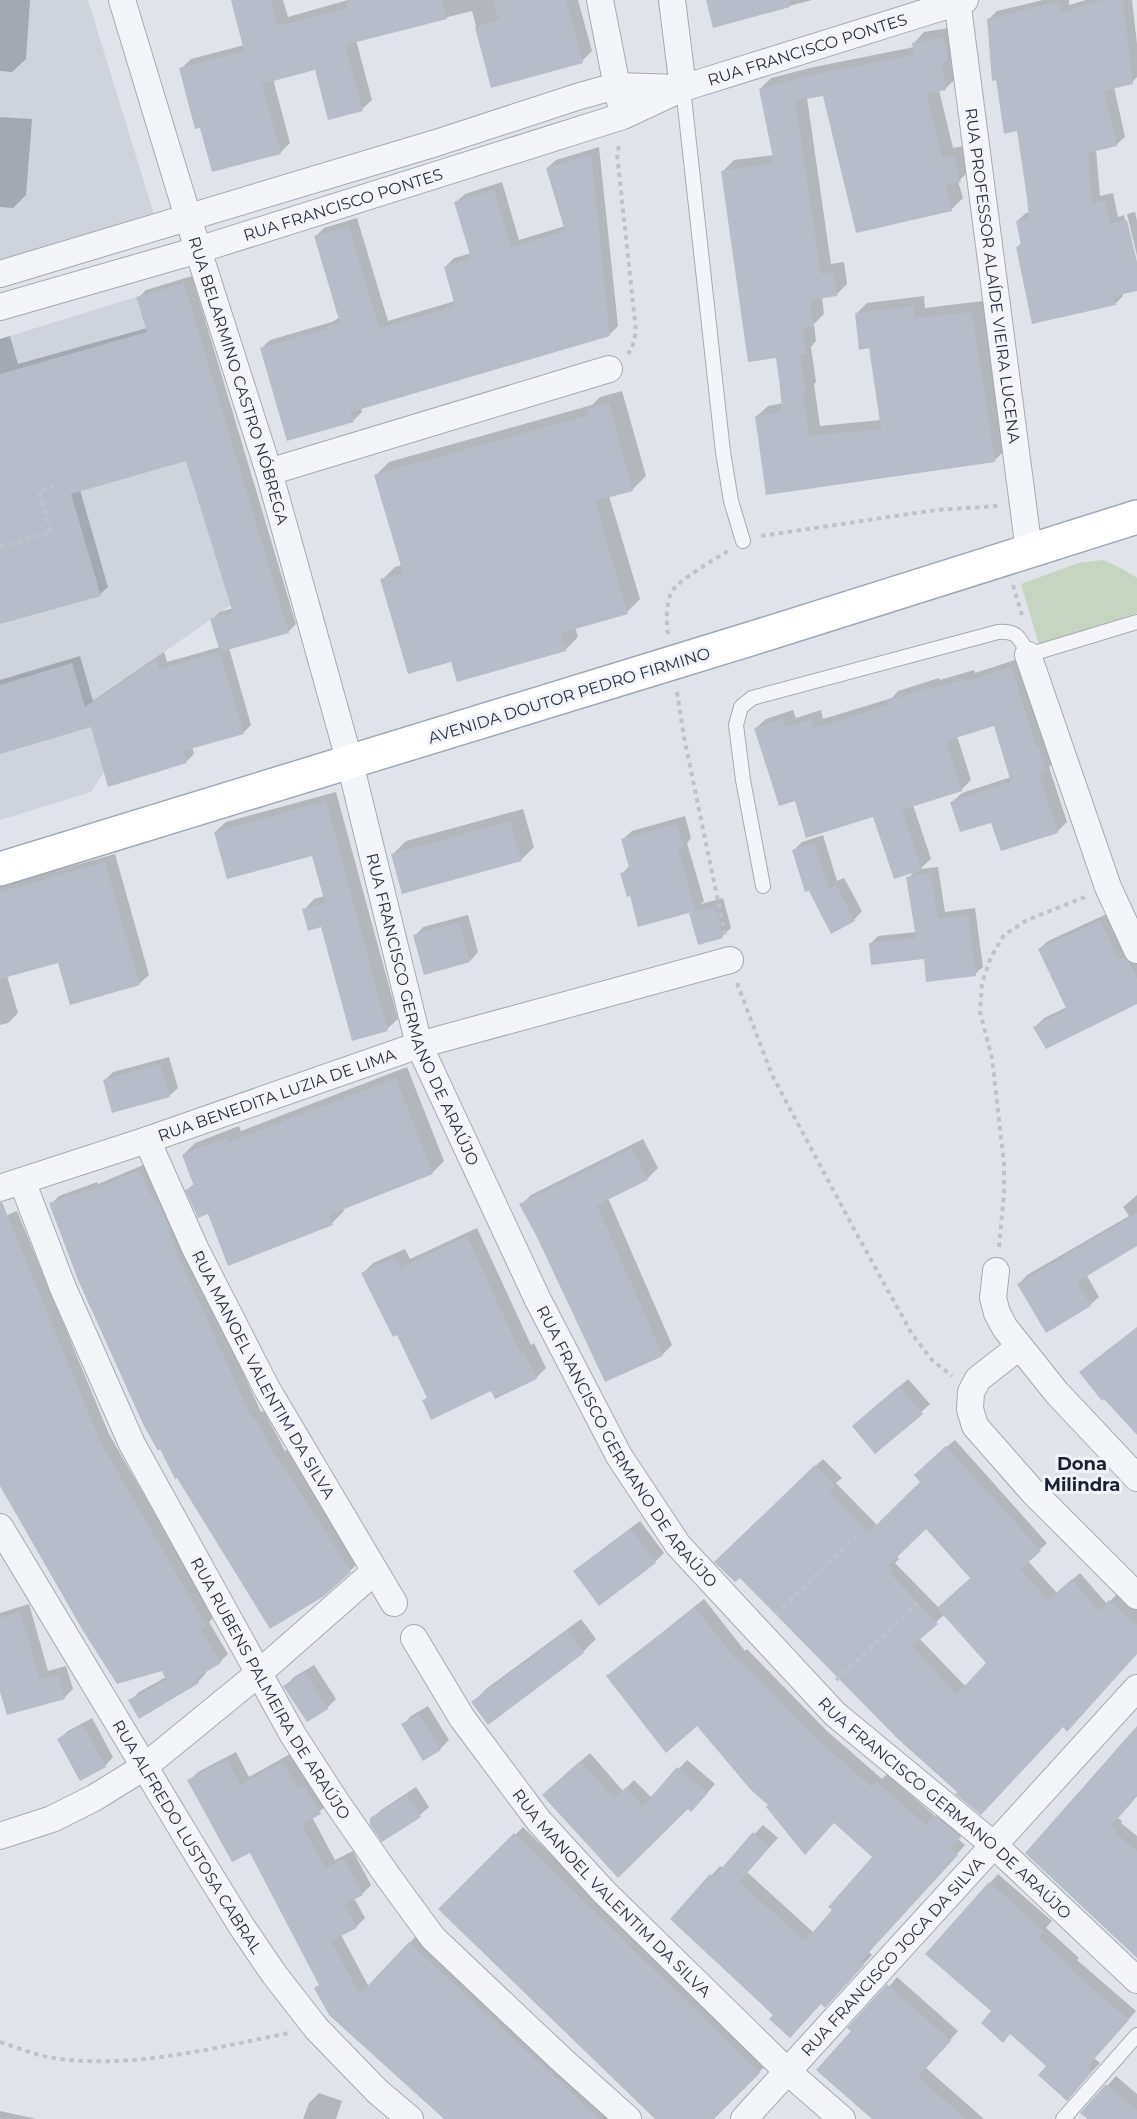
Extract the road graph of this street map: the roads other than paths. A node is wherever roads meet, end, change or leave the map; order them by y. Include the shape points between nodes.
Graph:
1 (122, 0) edge
2 (600, 0) edge
3 (672, 0) edge
4 (960, 1) edge
5 (616, 86) junction
6 (683, 88) junction
7 (623, 116) junction
8 (189, 217) junction
9 (198, 250) junction
10 (0, 274) edge
11 (0, 308) edge
12 (609, 369) road end
13 (269, 472) junction
14 (1137, 517) edge
15 (743, 541) road end
16 (1016, 555) junction
17 (1137, 622) edge
18 (1031, 655) junction
19 (350, 763) junction
20 (0, 869) edge
21 (763, 886) dead end
22 (1137, 950) edge
23 (730, 960) road end
24 (419, 1045) junction
25 (147, 1140) junction
26 (11, 1184) edge
27 (996, 1271) road end
28 (1019, 1347) junction
29 (1137, 1478) edge
30 (0, 1527) edge
31 (375, 1571) junction
32 (1137, 1596) edge
33 (394, 1603) dead end
34 (414, 1638) dead end
35 (259, 1673) junction
36 (1137, 1688) edge
37 (144, 1767) junction
38 (0, 1836) edge
39 (995, 1846) junction
40 (1137, 1980) edge
41 (1137, 2035) edge
42 (788, 2072) junction
43 (410, 2119) edge
44 (628, 2119) edge
45 (744, 2119) edge
46 (842, 2119) edge
47 (1063, 2119) edge

1 - 8 street, RUA BELARMINO CASTRO NÓBREGA
2 - 5 street
3 - 6 street
4 - 6 street, RUA FRANCISCO PONTES
4 - 16 street, RUA PROFESSOR ALAÍDE VIEIRA LUCENA via 1023,505
5 - 6 street, RUA FRANCISCO PONTES
5 - 7 street
5 - 8 street, RUA FRANCISCO PONTES
6 - 7 street, RUA FRANCISCO PONTES
6 - 15 lane via 723,452
7 - 9 street, RUA FRANCISCO PONTES
8 - 9 street, RUA BELARMINO CASTRO NÓBREGA
8 - 10 street, RUA FRANCISCO PONTES
9 - 11 street, RUA FRANCISCO PONTES
9 - 13 street, RUA BELARMINO CASTRO NÓBREGA
12 - 13 street
13 - 19 street, RUA BELARMINO CASTRO NÓBREGA
14 - 16 main road, AVENIDA DOUTOR PEDRO FIRMINO
16 - 19 main road, AVENIDA DOUTOR PEDRO FIRMINO, bridge
17 - 18 lane
18 - 21 lane via 1020,637 998,632 744,703 736,725
18 - 22 street via 1108,887
19 - 20 main road, AVENIDA DOUTOR PEDRO FIRMINO
19 - 24 street, RUA FRANCISCO GERMANO DE ARAÚJO
23 - 24 street, RUA BENEDITA LUZIA DE LIMA
24 - 25 street, RUA BENEDITA LUZIA DE LIMA
24 - 39 street, RUA FRANCISCO GERMANO DE ARAÚJO via 537,1298 619,1456 678,1545 835,1714
25 - 26 street, RUA BENEDITA LUZIA DE LIMA
25 - 31 street, RUA MANOEL VALENTIM DA SILVA via 195,1248 267,1389
26 - 35 street, RUA RUBENS PALMEIRA DE ARAÚJO via 63,1288 132,1444
27 - 28 street via 993,1298 997,1313
28 - 29 street
28 - 32 street via 978,1379 971,1392 975,1426 1033,1492
30 - 37 street, RUA ALFREDO LUSTOSA CABRAL
31 - 33 street, RUA MANOEL VALENTIM DA SILVA
31 - 35 street
34 - 42 street, RUA MANOEL VALENTIM DA SILVA via 462,1718 539,1821 604,1892
35 - 37 street
35 - 44 street, RUA RUBENS PALMEIRA DE ARAÚJO via 337,1803 434,1938
36 - 39 street, RUA FRANCISCO JOCA DA SILVA
37 - 38 street via 52,1819
37 - 43 street, RUA ALFREDO LUSTOSA CABRAL via 274,1974 316,2028
39 - 40 street, RUA FRANCISCO GERMANO DE ARAÚJO
39 - 42 street, RUA FRANCISCO JOCA DA SILVA
41 - 47 lane
42 - 45 street, RUA FRANCISCO JOCA DA SILVA
42 - 46 street, RUA MANOEL VALENTIM DA SILVA

